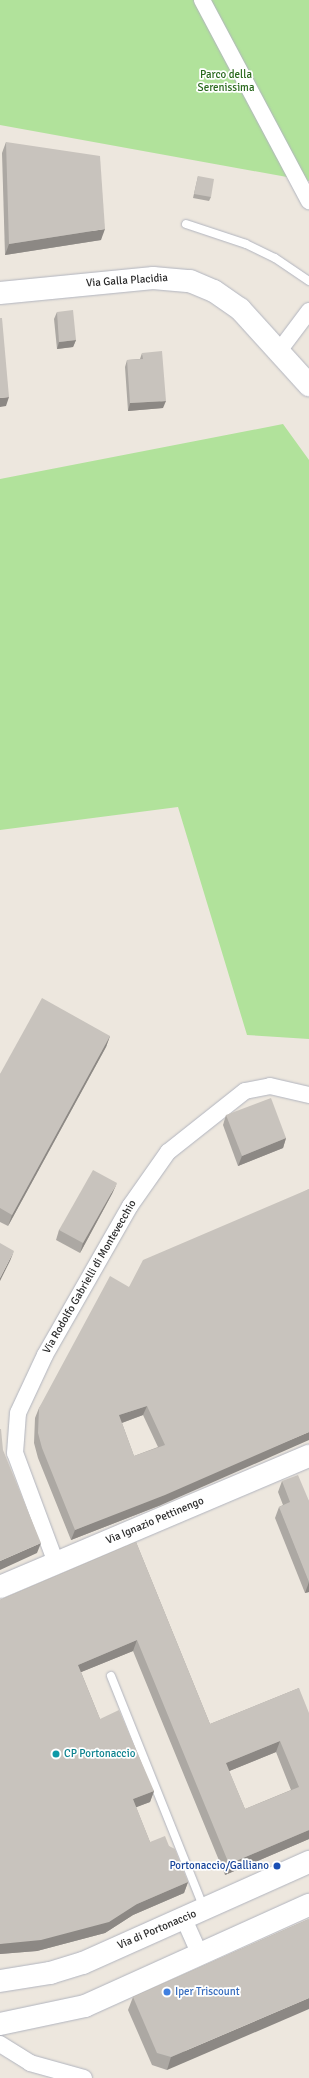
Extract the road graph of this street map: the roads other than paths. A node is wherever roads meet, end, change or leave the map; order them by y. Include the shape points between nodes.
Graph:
1 (202, 0) edge
2 (309, 201) edge
3 (186, 224) dead end
4 (309, 281) edge
5 (0, 293) edge
6 (309, 311) edge
7 (279, 352) junction
8 (309, 385) edge
9 (309, 1095) edge
10 (309, 1456) edge
11 (56, 1563) junction
12 (0, 1586) edge
13 (111, 1676) dead end
14 (309, 1862) edge
15 (309, 1905) edge
16 (205, 1910) junction
17 (184, 1919) junction
18 (200, 1955) junction
19 (0, 1981) edge
20 (0, 2024) edge
21 (0, 2044) edge
22 (84, 2078) edge

1 - 2 street
3 - 4 lane via 246,244 275,258
5 - 7 main road, Via Galla Placidia via 177,278 201,284 229,300
6 - 7 street
7 - 8 main road, Via Galla Placidia
9 - 11 street, Via Rodolfo Gabrielli di Montevecchio via 270,1086 245,1091 168,1152 130,1206 44,1355 18,1413 15,1453
10 - 11 main road, Via Ignazio Pettinengo
11 - 12 main road, Via Ignazio Pettinengo
13 - 16 lane
14 - 16 main road, Via di Portonaccio
15 - 18 main road
16 - 17 main road, Via di Portonaccio
17 - 18 street
17 - 19 main road, Via di Portonaccio via 67,1968
18 - 20 main road via 85,2006
21 - 22 street via 30,2063

